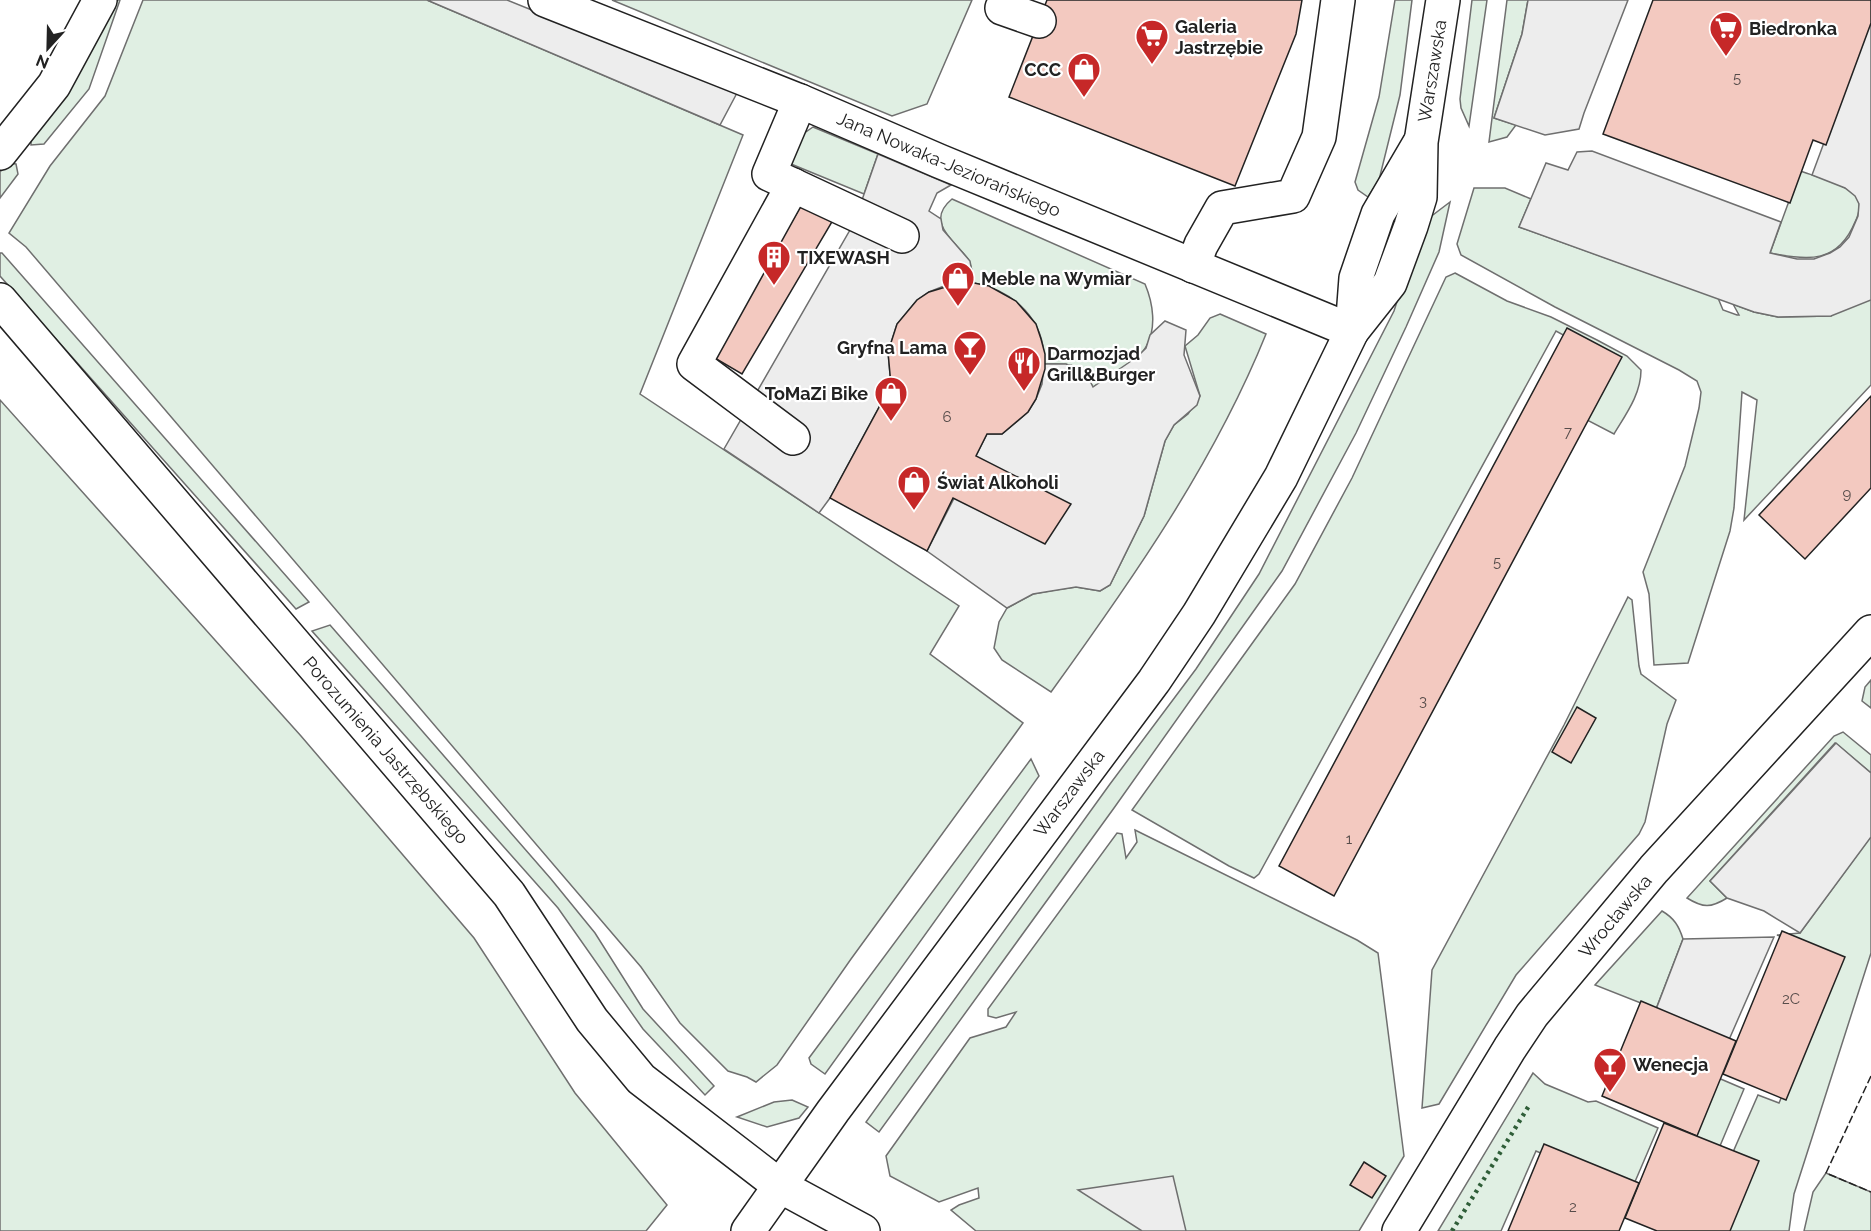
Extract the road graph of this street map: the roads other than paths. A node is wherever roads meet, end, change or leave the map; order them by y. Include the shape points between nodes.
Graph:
1 (100, 0) edge
2 (545, 0) edge
3 (1338, 0) edge
4 (1443, 0) edge
5 (1002, 8) dead end
6 (1039, 21) dead end
7 (800, 102) junction
8 (0, 153) edge
9 (793, 185) junction
10 (902, 236) dead end
11 (1193, 266) junction
12 (0, 300) edge
13 (1352, 331) junction
14 (793, 438) dead end
15 (1871, 632) edge
16 (780, 1186) junction
17 (748, 1231) edge
18 (863, 1231) edge
19 (1399, 1231) edge

1 - 8 street via 54,85
2 - 7 street, Jana Nowaka-Jeziorańskiego
3 - 11 street via 1319,137 1293,196 1222,208
4 - 13 street, Warszawska via 1420,142 1378,214 1356,278
5 - 6 street
7 - 9 street via 769,174
7 - 11 street, Jana Nowaka-Jeziorańskiego
9 - 10 street
9 - 14 street via 694,364
11 - 13 street, Jana Nowaka-Jeziorańskiego
12 - 16 street, Porozumienia Jastrzębskiego via 509,894 592,1020 641,1079
13 - 16 street, Warszawska via 1281,477 1161,672
15 - 19 street, Wrocławska via 1654,869 1532,1015
16 - 17 street, Warszawska
16 - 18 street, Porozumienia Jastrzębskiego

